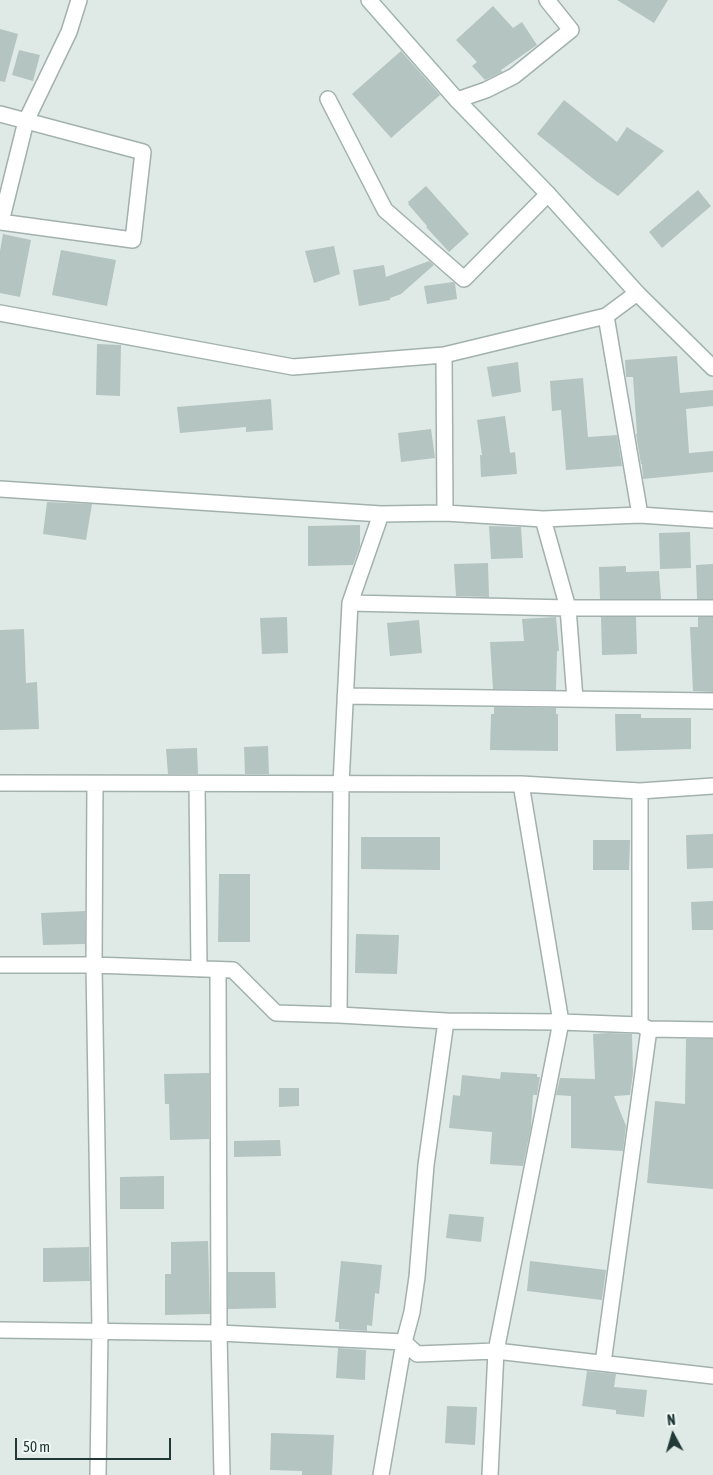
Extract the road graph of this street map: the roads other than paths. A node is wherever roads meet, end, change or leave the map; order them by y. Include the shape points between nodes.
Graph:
1 (79, 0) edge
2 (369, 0) edge
3 (548, 0) edge
4 (328, 99) dead end
5 (457, 100) junction
6 (0, 114) edge
7 (26, 121) junction
8 (548, 194) junction
9 (0, 222) edge
10 (637, 293) junction
11 (0, 313) edge
12 (606, 316) junction
13 (444, 355) junction
14 (713, 368) edge
15 (0, 489) edge
16 (445, 513) junction
17 (381, 514) junction
18 (640, 515) junction
19 (543, 518) junction
20 (713, 520) edge
21 (350, 603) junction
22 (568, 608) junction
23 (713, 608) edge
24 (345, 696) junction
25 (575, 699) junction
26 (713, 702) edge
27 (0, 784) edge
28 (95, 784) junction
29 (197, 784) junction
30 (341, 784) junction
31 (521, 784) junction
32 (713, 786) edge
33 (640, 791) junction
34 (0, 965) edge
35 (94, 965) junction
36 (199, 969) junction
37 (218, 970) junction
38 (339, 1015) junction
39 (446, 1021) junction
40 (561, 1022) junction
41 (645, 1027) junction
42 (713, 1030) edge
43 (0, 1330) edge
44 (100, 1331) junction
45 (219, 1333) junction
46 (404, 1342) junction
47 (496, 1351) junction
48 (603, 1363) junction
49 (713, 1376) edge
50 (98, 1475) edge
51 (222, 1475) edge
52 (381, 1475) edge
53 (490, 1475) edge

1 - 7 street via 69,32
2 - 5 street
3 - 5 street via 571,30 514,76
4 - 8 street via 385,210 464,279
5 - 8 street
6 - 7 street
7 - 9 street
7 - 9 street via 143,152 133,240
8 - 10 street
10 - 12 street
10 - 14 street
11 - 13 street via 293,367
12 - 13 street
12 - 18 street
13 - 16 street
15 - 17 street
16 - 17 street
16 - 19 street
17 - 21 street
18 - 19 street
18 - 20 street
19 - 22 street
21 - 22 street
21 - 24 street
22 - 23 street
22 - 25 street
24 - 25 street
24 - 30 street
25 - 26 street
27 - 28 street
28 - 29 street
28 - 35 street
29 - 30 street
29 - 36 street
30 - 31 street
30 - 38 street
31 - 33 street
31 - 40 street
32 - 33 street
33 - 41 street
34 - 35 street
35 - 36 street
35 - 44 street
36 - 37 street
37 - 38 street via 233,970 276,1013
37 - 45 street
38 - 39 street
39 - 40 street
39 - 46 street via 426,1164 418,1277
40 - 41 street
40 - 47 street
41 - 42 street
41 - 48 street
43 - 44 street
44 - 45 street
44 - 50 street
45 - 46 street
45 - 51 street
46 - 47 street via 417,1354
46 - 52 street
47 - 48 street
47 - 53 street
48 - 49 street

